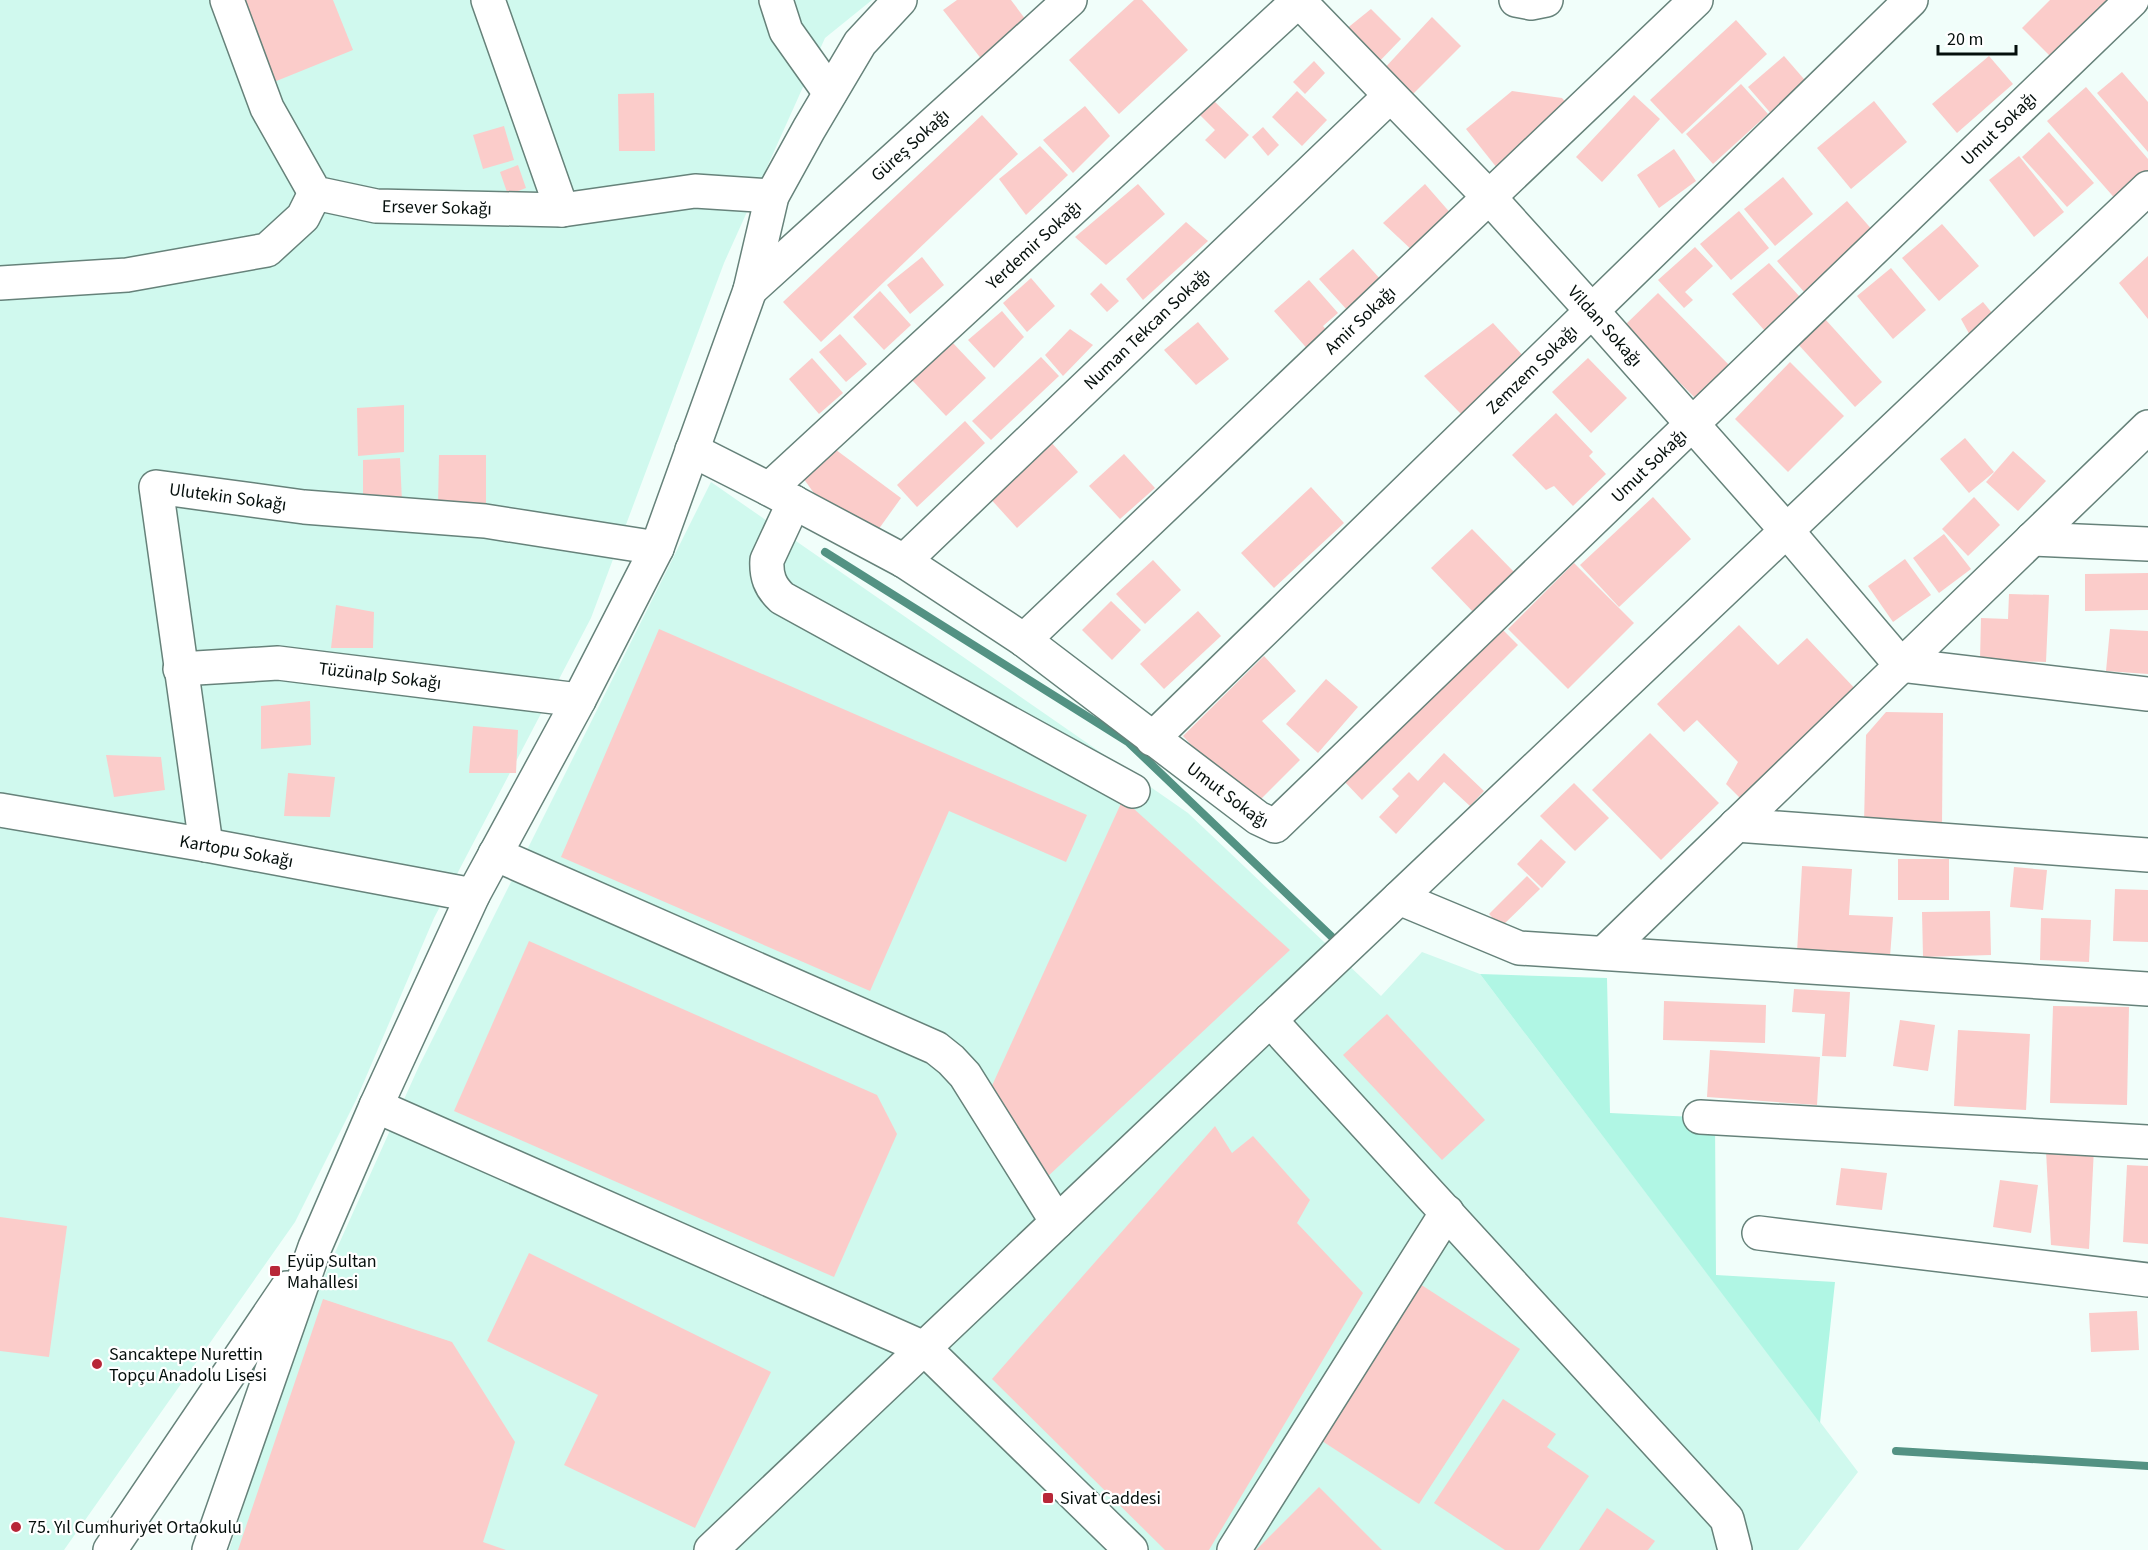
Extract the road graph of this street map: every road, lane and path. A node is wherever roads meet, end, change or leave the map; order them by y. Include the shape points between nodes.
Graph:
1 (227, 0) edge
2 (489, 0) edge
3 (776, 0) edge
4 (900, 0) edge
5 (1070, 0) edge
6 (1516, 0) edge
7 (1546, 0) edge
8 (1696, 0) edge
9 (1911, 0) edge
10 (2132, 0) edge
11 (1298, 1) edge
12 (830, 93) junction
13 (1390, 96) junction
14 (2148, 188) edge
15 (315, 193) junction
16 (772, 196) junction
17 (1489, 197) junction
18 (562, 210) junction
19 (0, 283) edge
20 (750, 290) junction
21 (1592, 311) junction
22 (1692, 424) junction
23 (2148, 427) edge
24 (692, 450) junction
25 (782, 495) junction
26 (1787, 531) junction
27 (2032, 539) junction
28 (2148, 544) edge
29 (657, 548) junction
30 (904, 561) junction
31 (1024, 640) junction
32 (1902, 665) junction
33 (180, 669) junction
34 (2148, 694) edge
35 (579, 700) junction
36 (1152, 739) junction
37 (1133, 791) dead end
38 (0, 810) edge
39 (1736, 825) junction
40 (206, 845) junction
41 (495, 854) junction
42 (2148, 855) edge
43 (472, 895) junction
44 (1399, 898) junction
45 (1604, 953) junction
46 (2148, 989) edge
47 (1270, 1020) junction
48 (376, 1106) junction
49 (1700, 1117) dead end
50 (2148, 1142) edge
51 (1447, 1212) junction
52 (1057, 1222) junction
53 (1759, 1233) dead end
54 (315, 1247) junction
55 (2148, 1280) edge
56 (924, 1348) junction
57 (110, 1550) edge
58 (209, 1550) edge
59 (711, 1550) edge
60 (1131, 1550) edge
61 (1234, 1550) edge
62 (1735, 1550) edge

1 - 15 street via 267,108
2 - 18 street
3 - 12 street via 786,31
4 - 12 street via 860,43
5 - 20 street, Güreş Sokağı
6 - 7 street
8 - 17 street, Amir Sokağı
9 - 21 street, Zemzem Sokağı
10 - 22 street, Umut Sokağı
11 - 13 street, Vildan Sokağı
11 - 25 street, Yerdemir Sokağı
12 - 16 street
13 - 17 street, Vildan Sokağı
13 - 30 street, Numan Tekcan Sokağı
14 - 26 street
15 - 18 street, Ersever Sokağı via 376,206
15 - 19 street via 303,217 267,250 127,275
16 - 18 street, Ersever Sokağı via 695,191
16 - 20 street
17 - 21 street, Vildan Sokağı
17 - 31 street, Amir Sokağı
20 - 24 street
21 - 22 street, Vildan Sokağı
21 - 36 street, Zemzem Sokağı
22 - 26 street, Vildan Sokağı
22 - 36 street, Umut Sokağı via 1275,826 1258,818
23 - 27 street
24 - 25 street
24 - 29 street
25 - 30 street
25 - 37 street via 766,568 771,585 782,598
26 - 32 street, Vildan Sokağı
26 - 44 street
27 - 28 street
27 - 32 street
29 - 33 street, Ulutekin Sokağı via 485,521 304,507 156,487
29 - 35 street
30 - 31 street
31 - 36 street
32 - 34 street
32 - 39 street
33 - 35 street, Tüzünalp Sokağı via 278,663
33 - 40 street, Ulutekin Sokağı
35 - 41 street
38 - 40 street, Kartopu Sokağı
39 - 42 street
39 - 45 street
40 - 43 street, Kartopu Sokağı
41 - 43 street
41 - 52 street via 936,1048 966,1075
43 - 48 street
44 - 45 street via 1520,948
44 - 47 street
45 - 46 street
47 - 51 street
47 - 52 street
48 - 54 street
48 - 56 street
49 - 50 street
51 - 61 street
51 - 62 street via 1727,1519
52 - 56 street
53 - 55 street
54 - 57 street
54 - 58 street
56 - 59 street
56 - 60 street

